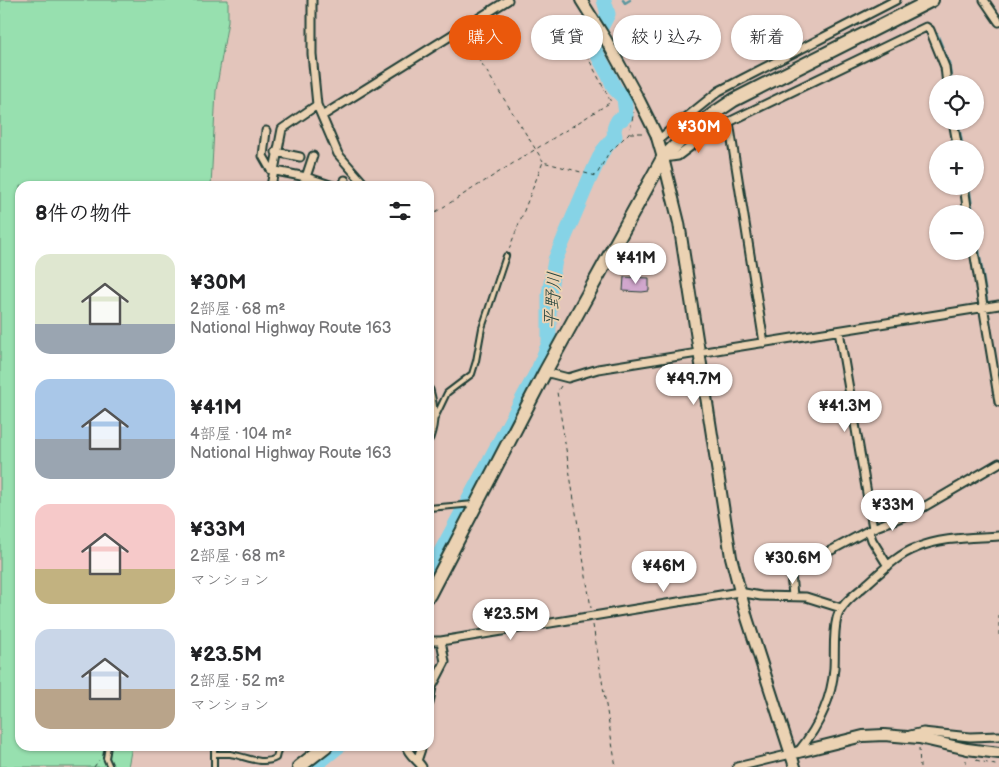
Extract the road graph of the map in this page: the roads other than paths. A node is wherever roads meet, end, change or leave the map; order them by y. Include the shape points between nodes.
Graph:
1 (312, 0) edge
2 (508, 0) edge
3 (581, 0) edge
4 (896, 0) edge
5 (932, 0) edge
6 (984, 0) edge
7 (999, 22) edge
8 (946, 75) edge
9 (317, 106) junction
10 (322, 116) junction
11 (728, 122) junction
12 (266, 131) dead end
13 (657, 137) junction
14 (276, 152) junction
15 (313, 156) dead end
16 (300, 157) dead end
17 (663, 158) junction
18 (273, 171) junction
19 (306, 177) junction
20 (272, 181) edge
21 (305, 181) edge
22 (318, 181) edge
23 (362, 181) edge
24 (506, 256) road end
25 (975, 260) edge
26 (999, 305) edge
27 (983, 307) junction
28 (840, 331) junction
29 (764, 343) junction
30 (699, 353) junction
31 (545, 372) junction
32 (999, 402) edge
33 (434, 421) edge
34 (999, 463) edge
35 (473, 504) junction
36 (434, 508) edge
37 (871, 530) junction
38 (999, 536) edge
39 (888, 566) junction
40 (434, 585) edge
41 (739, 592) junction
42 (792, 596) junction
43 (841, 608) junction
44 (434, 641) edge
45 (441, 641) junction
46 (434, 682) edge
47 (999, 736) edge
48 (903, 737) junction
49 (107, 751) edge
50 (278, 751) edge
51 (320, 751) edge
52 (408, 751) edge
53 (421, 751) edge
54 (795, 752) junction
55 (999, 753) edge
56 (214, 754) joint
57 (420, 764) edge
58 (110, 767) edge
59 (214, 767) edge
60 (299, 767) edge
61 (737, 767) edge
62 (795, 767) edge

1 - 9 street via 312,54
2 - 10 street
3 - 13 street
4 - 13 street via 719,91
5 - 17 highway via 734,100 709,116
6 - 7 street
8 - 11 street via 930,30 926,27
9 - 10 street
9 - 14 street via 282,128
10 - 23 street via 338,154
11 - 17 street via 722,123 678,156
11 - 29 street
12 - 18 street via 263,156
13 - 17 street
14 - 16 street
14 - 18 street
15 - 19 street
17 - 30 street via 679,222
17 - 31 highway
18 - 19 street
18 - 20 street
19 - 21 street
19 - 22 street
24 - 33 lane via 482,328 472,374 447,393
25 - 27 street
26 - 27 street
27 - 28 street
27 - 32 street
28 - 29 street
28 - 37 street
29 - 30 street
30 - 31 street via 598,368 568,378
30 - 41 street via 726,530
31 - 35 highway
34 - 37 street via 917,511
35 - 36 lane
35 - 40 highway
37 - 39 street via 872,540
37 - 42 street via 830,551 793,558 790,563
38 - 39 street via 938,541 916,548
39 - 43 street
41 - 42 street
41 - 45 street
41 - 54 street
42 - 43 street
43 - 54 street via 836,625 834,674 821,719 812,735
44 - 45 street
45 - 46 street via 445,662
47 - 48 street via 970,737 923,732
48 - 54 street via 862,736
48 - 55 street
49 - 58 lane
50 - 56 lane via 276,758 270,762
51 - 60 highway
52 - 57 street
53 - 57 street
54 - 61 street
54 - 62 street
56 - 59 lane

